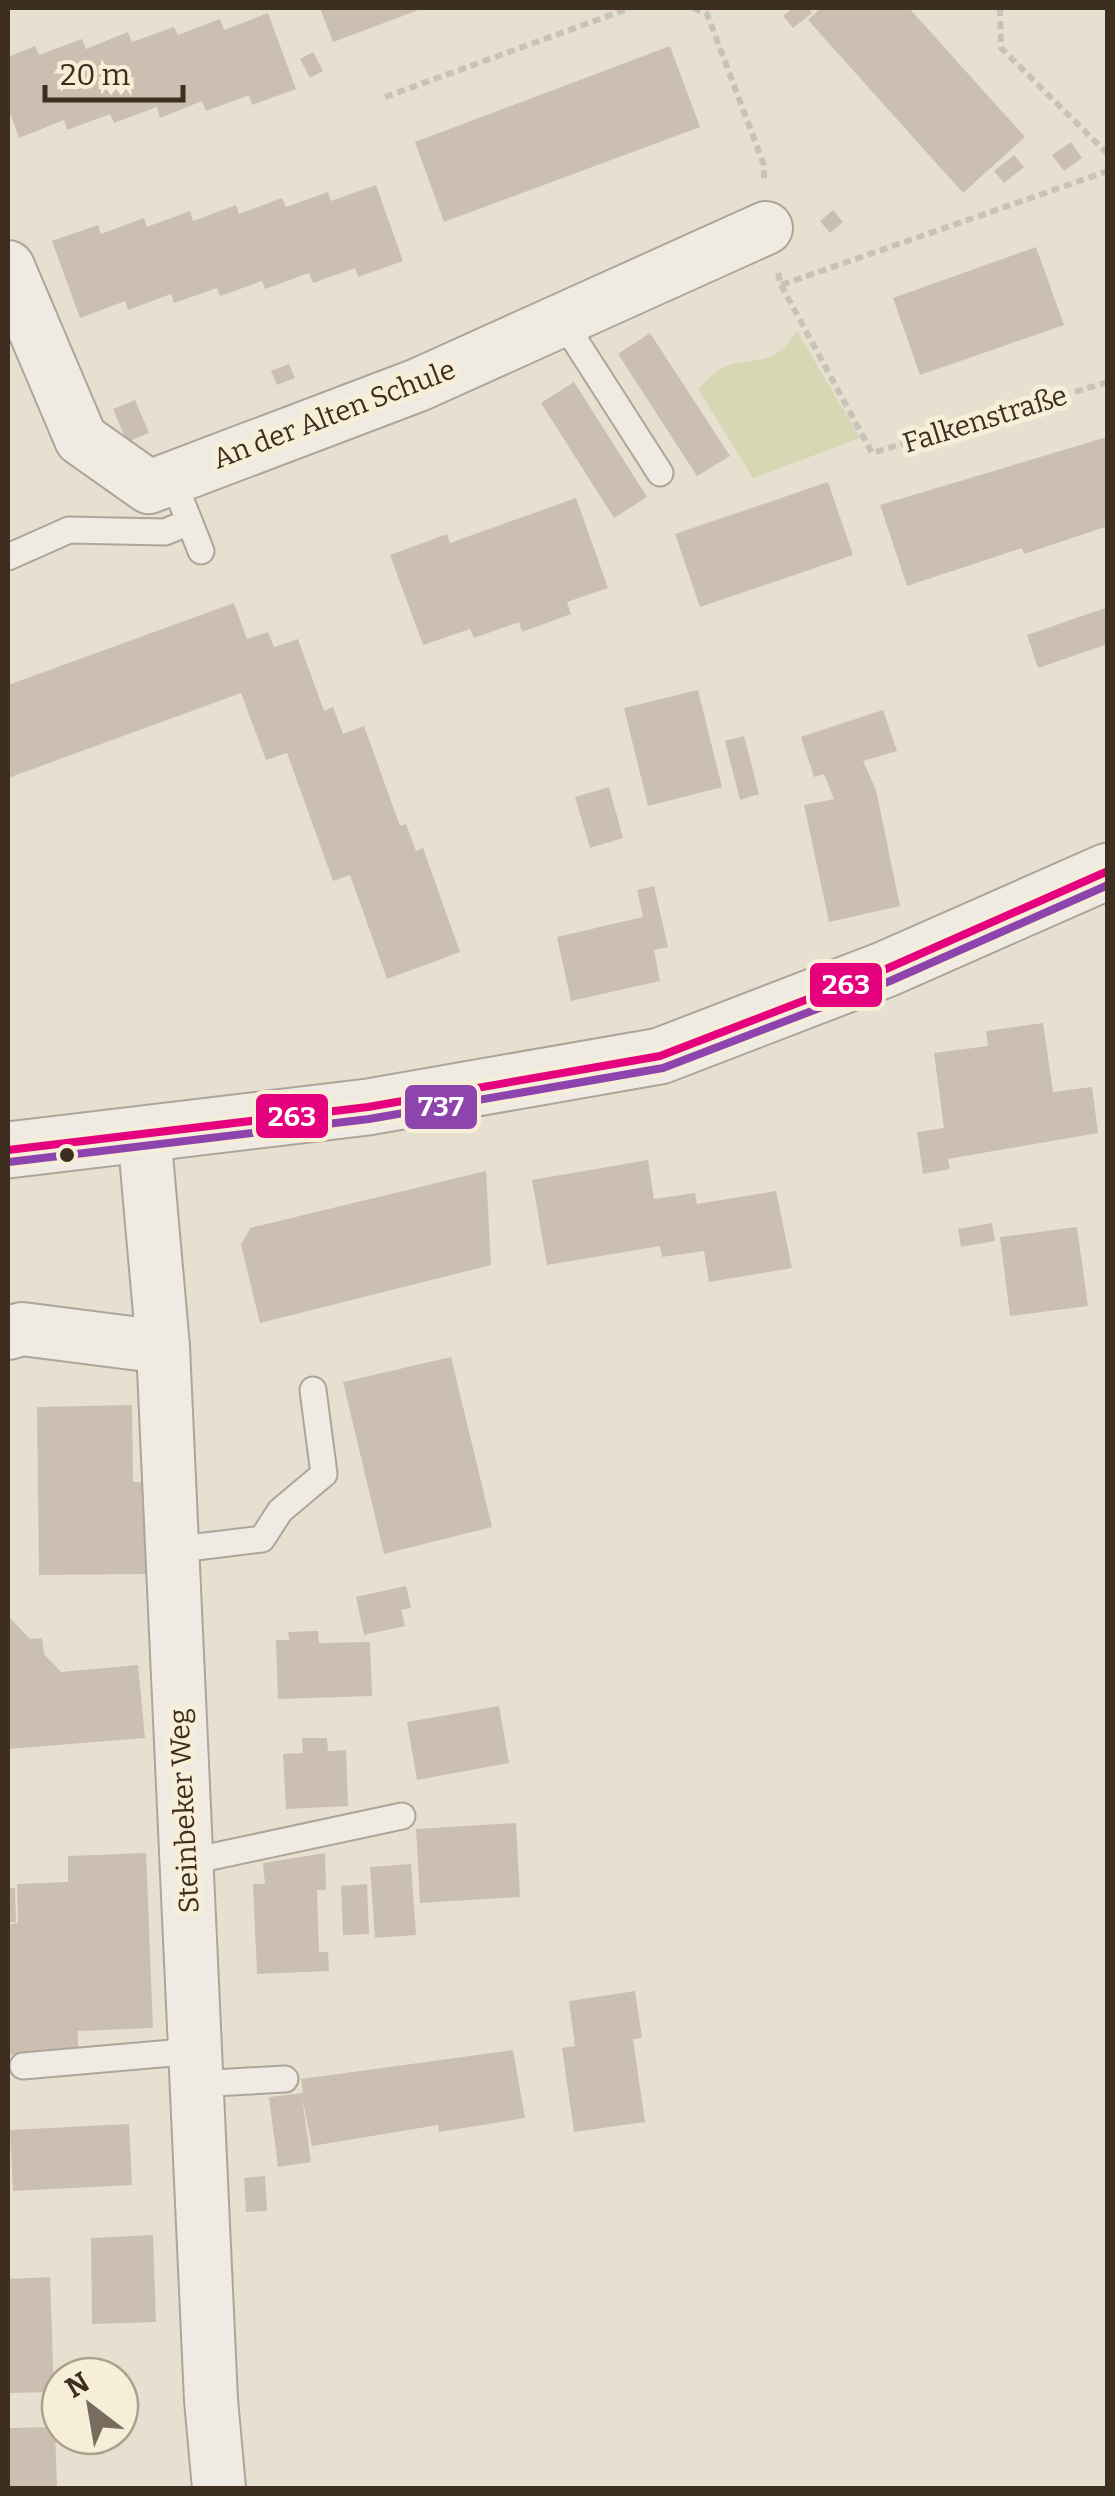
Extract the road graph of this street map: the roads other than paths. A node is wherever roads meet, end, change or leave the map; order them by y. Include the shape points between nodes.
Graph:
1 (766, 228) road end
2 (8, 267) edge
3 (562, 320) junction
4 (660, 473) dead end
5 (180, 500) junction
6 (201, 551) dead end
7 (8, 557) edge
8 (1108, 871) edge
9 (144, 1134) junction
10 (8, 1150) edge
11 (8, 1332) edge
12 (164, 1347) junction
13 (313, 1390) dead end
14 (172, 1550) junction
15 (402, 1816) dead end
16 (186, 1862) junction
17 (24, 2066) dead end
18 (196, 2068) junction
19 (286, 2078) dead end
20 (218, 2488) edge

1 - 3 street, An der Alten Schule
2 - 5 street, An der Alten Schule via 81,440 148,487
3 - 4 lane
3 - 5 street, An der Alten Schule
5 - 6 lane
5 - 7 lane via 165,532 70,530
8 - 9 street via 886,969 660,1056 368,1107
9 - 10 street
9 - 12 street, Steinbeker Weg
11 - 12 street
12 - 14 street, Steinbeker Weg
13 - 14 lane via 324,1474 280,1512 262,1539
14 - 16 street, Steinbeker Weg
15 - 16 lane
16 - 18 street, Steinbeker Weg
17 - 18 lane
18 - 19 lane
18 - 20 street, Steinbeker Weg

